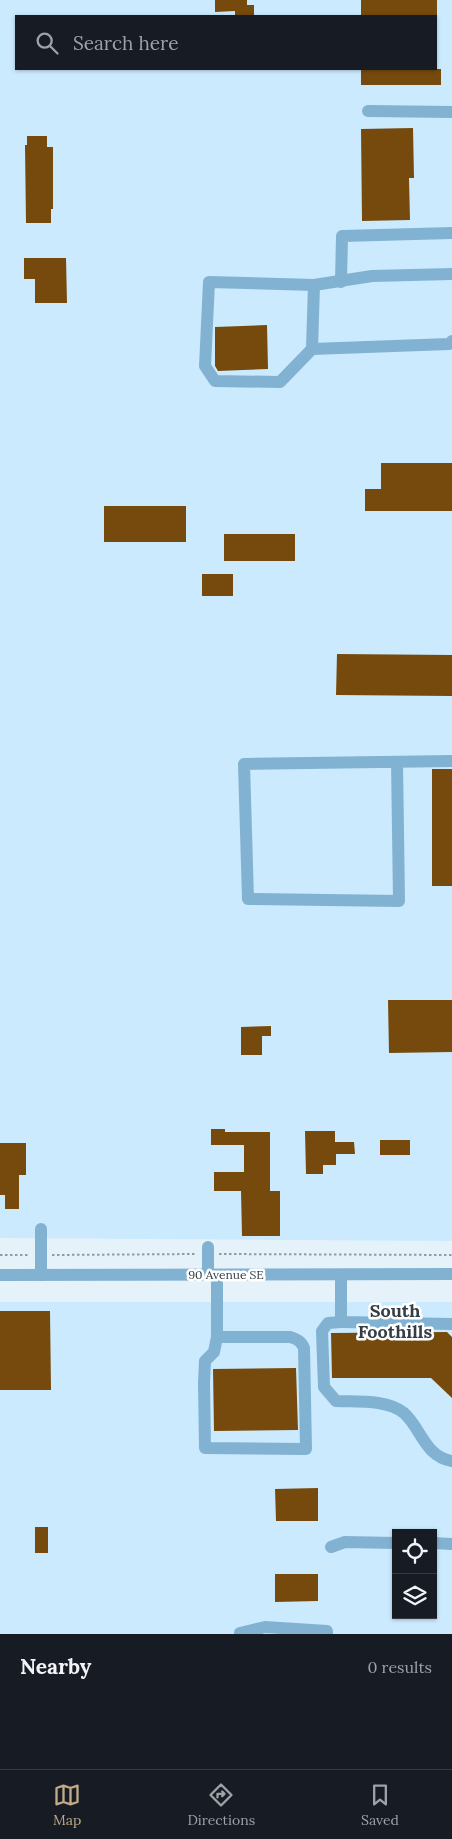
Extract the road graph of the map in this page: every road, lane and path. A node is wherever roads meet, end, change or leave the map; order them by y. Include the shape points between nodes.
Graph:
1 (368, 111) dead end
2 (452, 112) edge
3 (452, 233) edge
4 (452, 274) edge
5 (341, 282) junction
6 (314, 285) junction
7 (452, 341) edge
8 (312, 349) junction
9 (452, 761) edge
10 (397, 762) junction
11 (41, 1229) dead end
12 (208, 1250) junction
13 (0, 1255) edge
14 (40, 1255) junction
15 (452, 1255) edge
16 (452, 1274) edge
17 (0, 1275) edge
18 (40, 1275) junction
19 (212, 1275) junction
20 (341, 1275) junction
21 (342, 1322) junction
22 (452, 1324) edge
23 (217, 1337) junction
24 (452, 1461) edge
25 (392, 1543) edge
26 (437, 1544) edge
27 (452, 1544) edge
28 (331, 1546) dead end
29 (240, 1634) edge
30 (327, 1634) edge

1 - 2 street
3 - 5 street via 342,236
4 - 5 street via 372,276
5 - 6 street
6 - 8 street
6 - 8 street via 209,282 204,366 215,381 280,382
7 - 8 street via 449,344
9 - 10 street
10 - 10 street via 244,764 248,900 399,901
11 - 14 street
12 - 14 path
12 - 15 path
12 - 19 street
13 - 14 path
14 - 18 street
16 - 20 street, 90 Avenue SE
17 - 18 street, 90 Avenue SE
18 - 19 street, 90 Avenue SE
19 - 20 street, 90 Avenue SE
19 - 23 street
20 - 21 street
21 - 22 street
21 - 24 street via 328,1323 322,1331 324,1387 336,1401 386,1405 404,1413 433,1453
23 - 23 street via 214,1352 205,1361 204,1448 306,1449 302,1343 290,1337
25 - 28 street via 345,1542
26 - 27 street
29 - 30 street via 265,1627 327,1631

